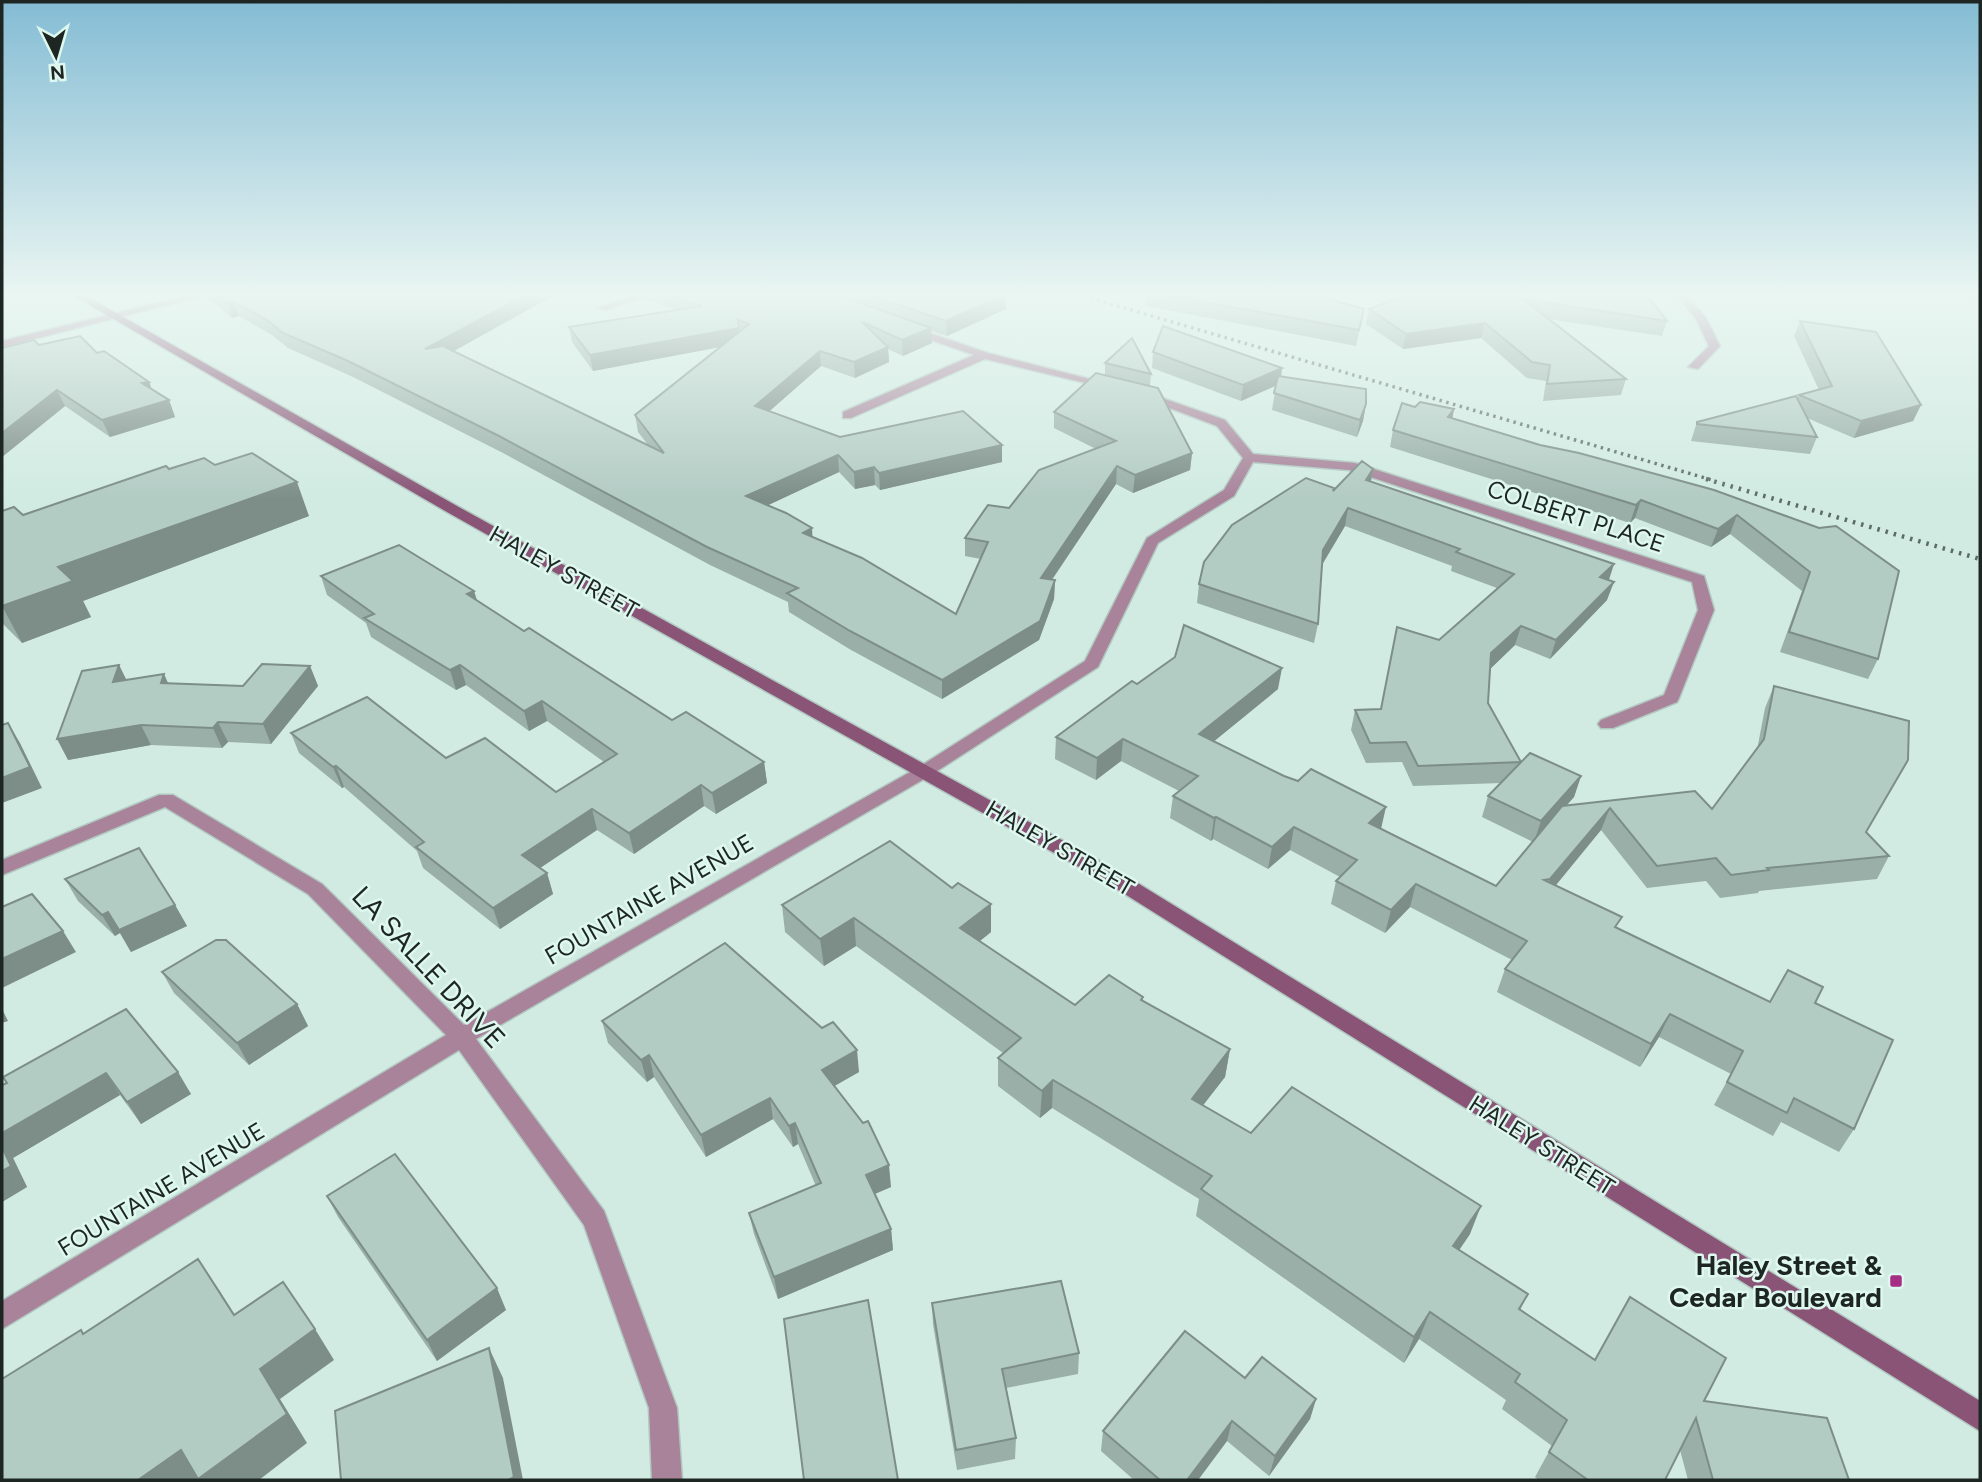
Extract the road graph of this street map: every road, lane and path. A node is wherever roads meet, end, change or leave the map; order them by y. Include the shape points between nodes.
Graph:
1 (195, 361) edge
2 (970, 361) edge
3 (1009, 361) edge
4 (1700, 361) edge
5 (1694, 367) dead end
6 (1118, 388) edge
7 (1131, 391) edge
8 (847, 415) dead end
9 (1249, 458) junction
10 (1607, 724) dead end
11 (925, 771) junction
12 (2, 868) edge
13 (462, 1037) junction
14 (2, 1316) edge
15 (1980, 1417) edge
16 (667, 1480) edge

1 - 11 street, HALEY STREET
2 - 8 street
3 - 6 street
4 - 5 street
7 - 9 street via 1221,424
9 - 10 street, COLBERT PLACE via 1350,466 1699,579 1706,610 1671,698
9 - 11 street, FOUNTAINE AVENUE via 1229,493 1153,541 1092,664
11 - 13 street, FOUNTAINE AVENUE
11 - 15 street, HALEY STREET via 1111,876
12 - 13 street, LA SALLE DRIVE via 166,799 315,889
13 - 14 street, FOUNTAINE AVENUE
13 - 16 street, LA SALLE DRIVE via 595,1219 663,1408

